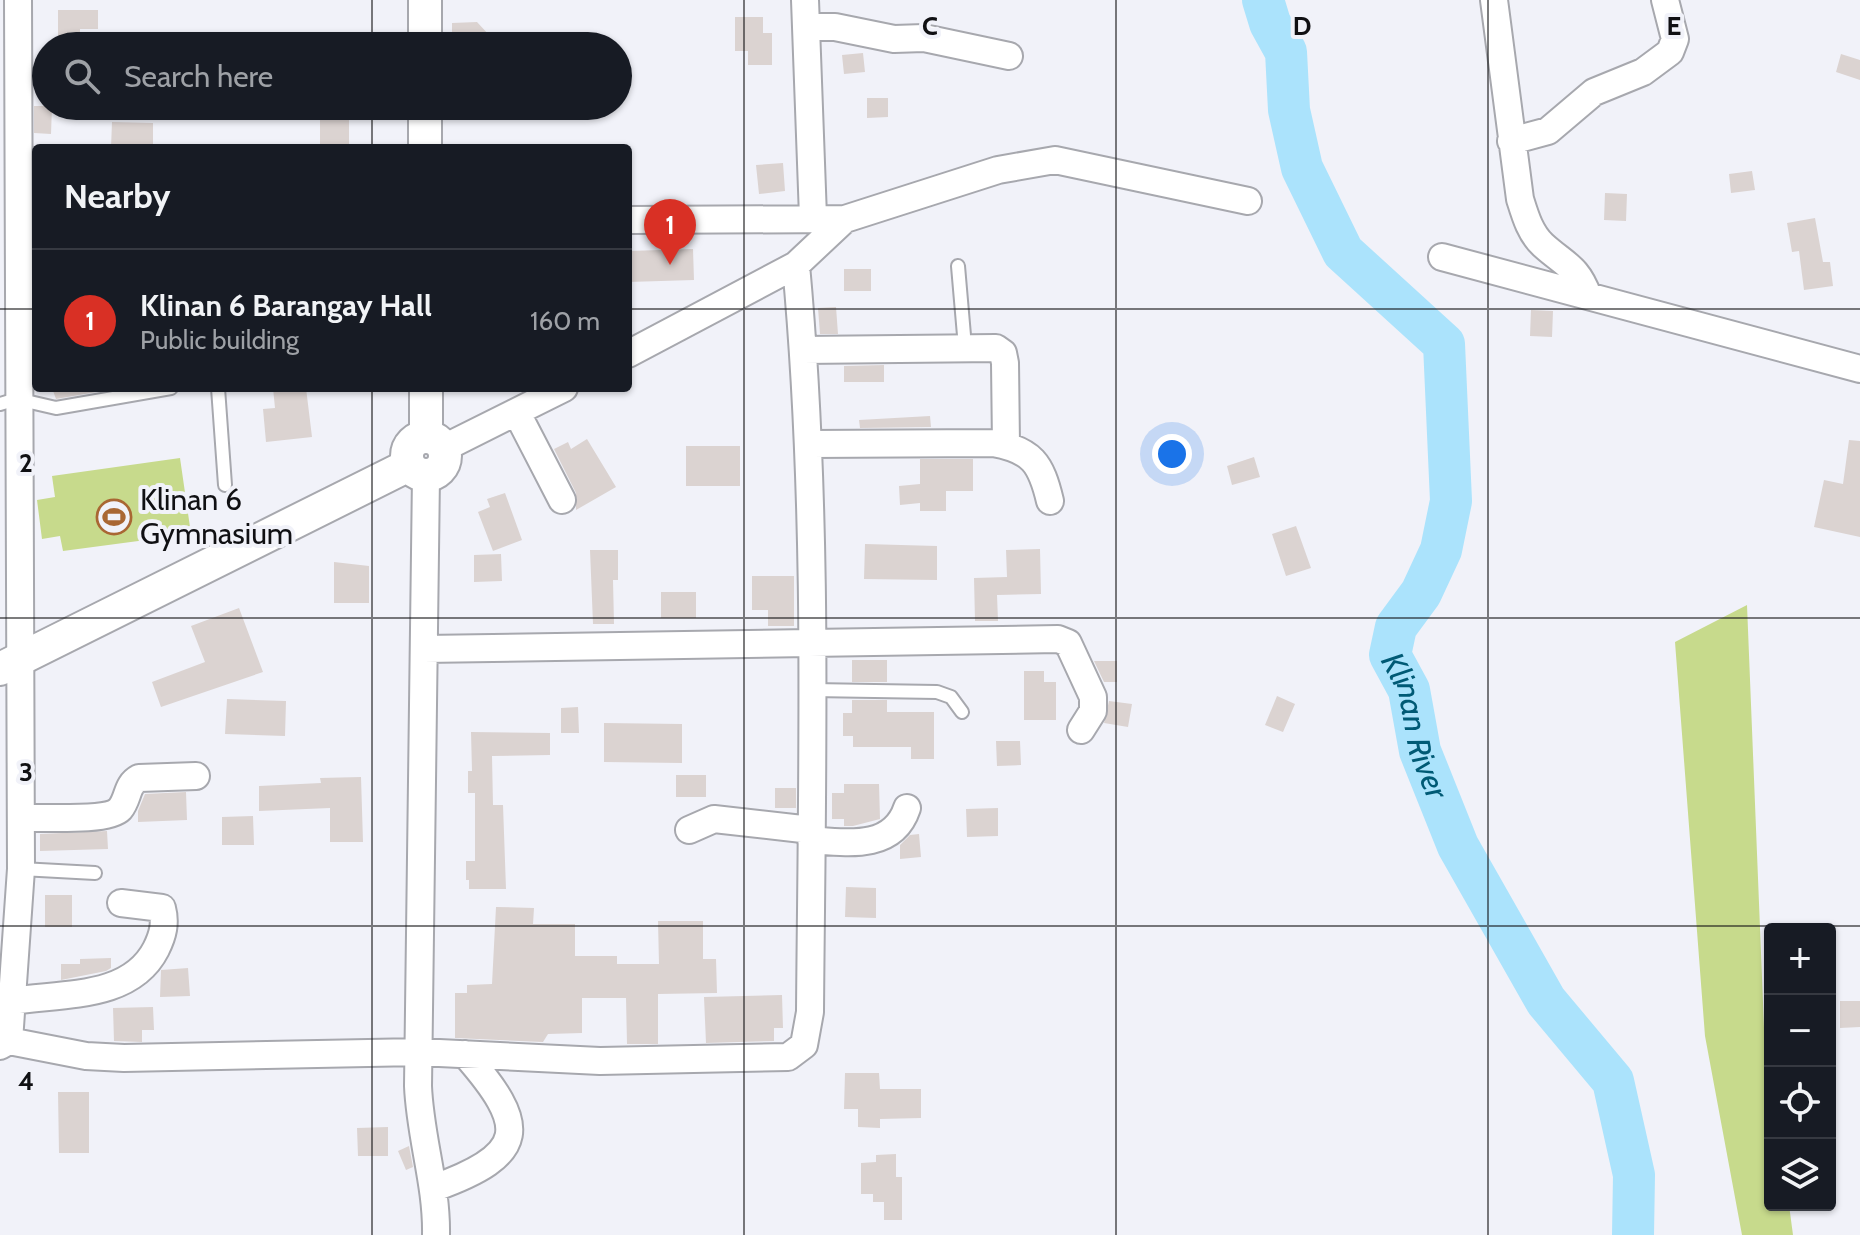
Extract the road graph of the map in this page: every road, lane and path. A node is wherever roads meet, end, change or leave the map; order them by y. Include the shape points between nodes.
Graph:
1 (18, 0) edge
2 (425, 0) edge
3 (805, 0) edge
4 (1494, 0) edge
5 (1665, 0) edge
6 (806, 27) junction
7 (425, 32) edge
8 (1009, 56) dead end
9 (425, 120) edge
10 (1511, 141) junction
11 (425, 144) edge
12 (1248, 201) dead end
13 (813, 217) junction
14 (845, 219) junction
15 (632, 220) edge
16 (26, 233) edge
17 (1442, 257) dead end
18 (796, 265) junction
19 (958, 266) dead end
20 (1588, 296) junction
21 (965, 347) junction
22 (803, 350) junction
23 (632, 352) edge
24 (1860, 369) edge
25 (148, 392) edge
26 (218, 392) edge
27 (427, 392) edge
28 (556, 392) edge
29 (9, 402) edge
30 (517, 413) junction
31 (435, 442) junction
32 (810, 444) junction
33 (1006, 445) junction
34 (417, 471) junction
35 (225, 485) dead end
36 (562, 500) dead end
37 (1050, 501) dead end
38 (812, 643) junction
39 (424, 649) junction
40 (10, 664) edge
41 (812, 690) junction
42 (962, 712) dead end
43 (1081, 730) dead end
44 (196, 776) dead end
45 (907, 808) dead end
46 (21, 818) junction
47 (689, 830) dead end
48 (811, 835) junction
49 (21, 869) junction
50 (95, 873) dead end
51 (121, 903) dead end
52 (12, 1001) junction
53 (5, 1043) edge
54 (419, 1052) junction
55 (465, 1054) junction
56 (434, 1188) junction
57 (436, 1235) edge

1 - 16 street
2 - 7 street
3 - 6 street
4 - 10 street
5 - 10 street via 1674,30 1670,52 1643,72 1594,92 1548,131
6 - 8 street via 924,38
6 - 13 street
9 - 11 street
10 - 20 street via 1528,224 1541,244 1580,275
12 - 14 street via 1055,160 998,170
13 - 14 street
13 - 15 street
14 - 18 street
16 - 29 street
17 - 20 street
18 - 22 street
18 - 23 street
19 - 21 lane
20 - 24 street
21 - 22 street
21 - 33 street via 1003,353
22 - 32 street
25 - 29 lane via 56,408
26 - 35 lane
27 - 31 street
28 - 30 street
29 - 40 street
30 - 31 street
30 - 36 street
31 - 34 street via 409,446
32 - 33 street
32 - 38 street
33 - 37 street via 1016,447 1043,471
34 - 39 street
34 - 40 street
38 - 39 street
38 - 41 street
38 - 43 street via 1058,639 1068,643 1093,697 1093,711
39 - 54 street
40 - 46 street
41 - 42 lane via 937,692 951,697
41 - 48 street
44 - 46 street via 139,778 131,782 120,808 106,816
45 - 48 street via 894,831 879,840
46 - 49 street
47 - 48 street via 714,819
48 - 55 street via 810,1012 807,1037 788,1057 600,1061
49 - 50 lane
49 - 52 street
51 - 52 street via 162,908 163,935 143,969 108,988
52 - 53 street
53 - 54 street via 124,1058
54 - 55 street
54 - 56 street via 419,1116
55 - 56 street via 502,1098 508,1141 495,1160
56 - 57 street

